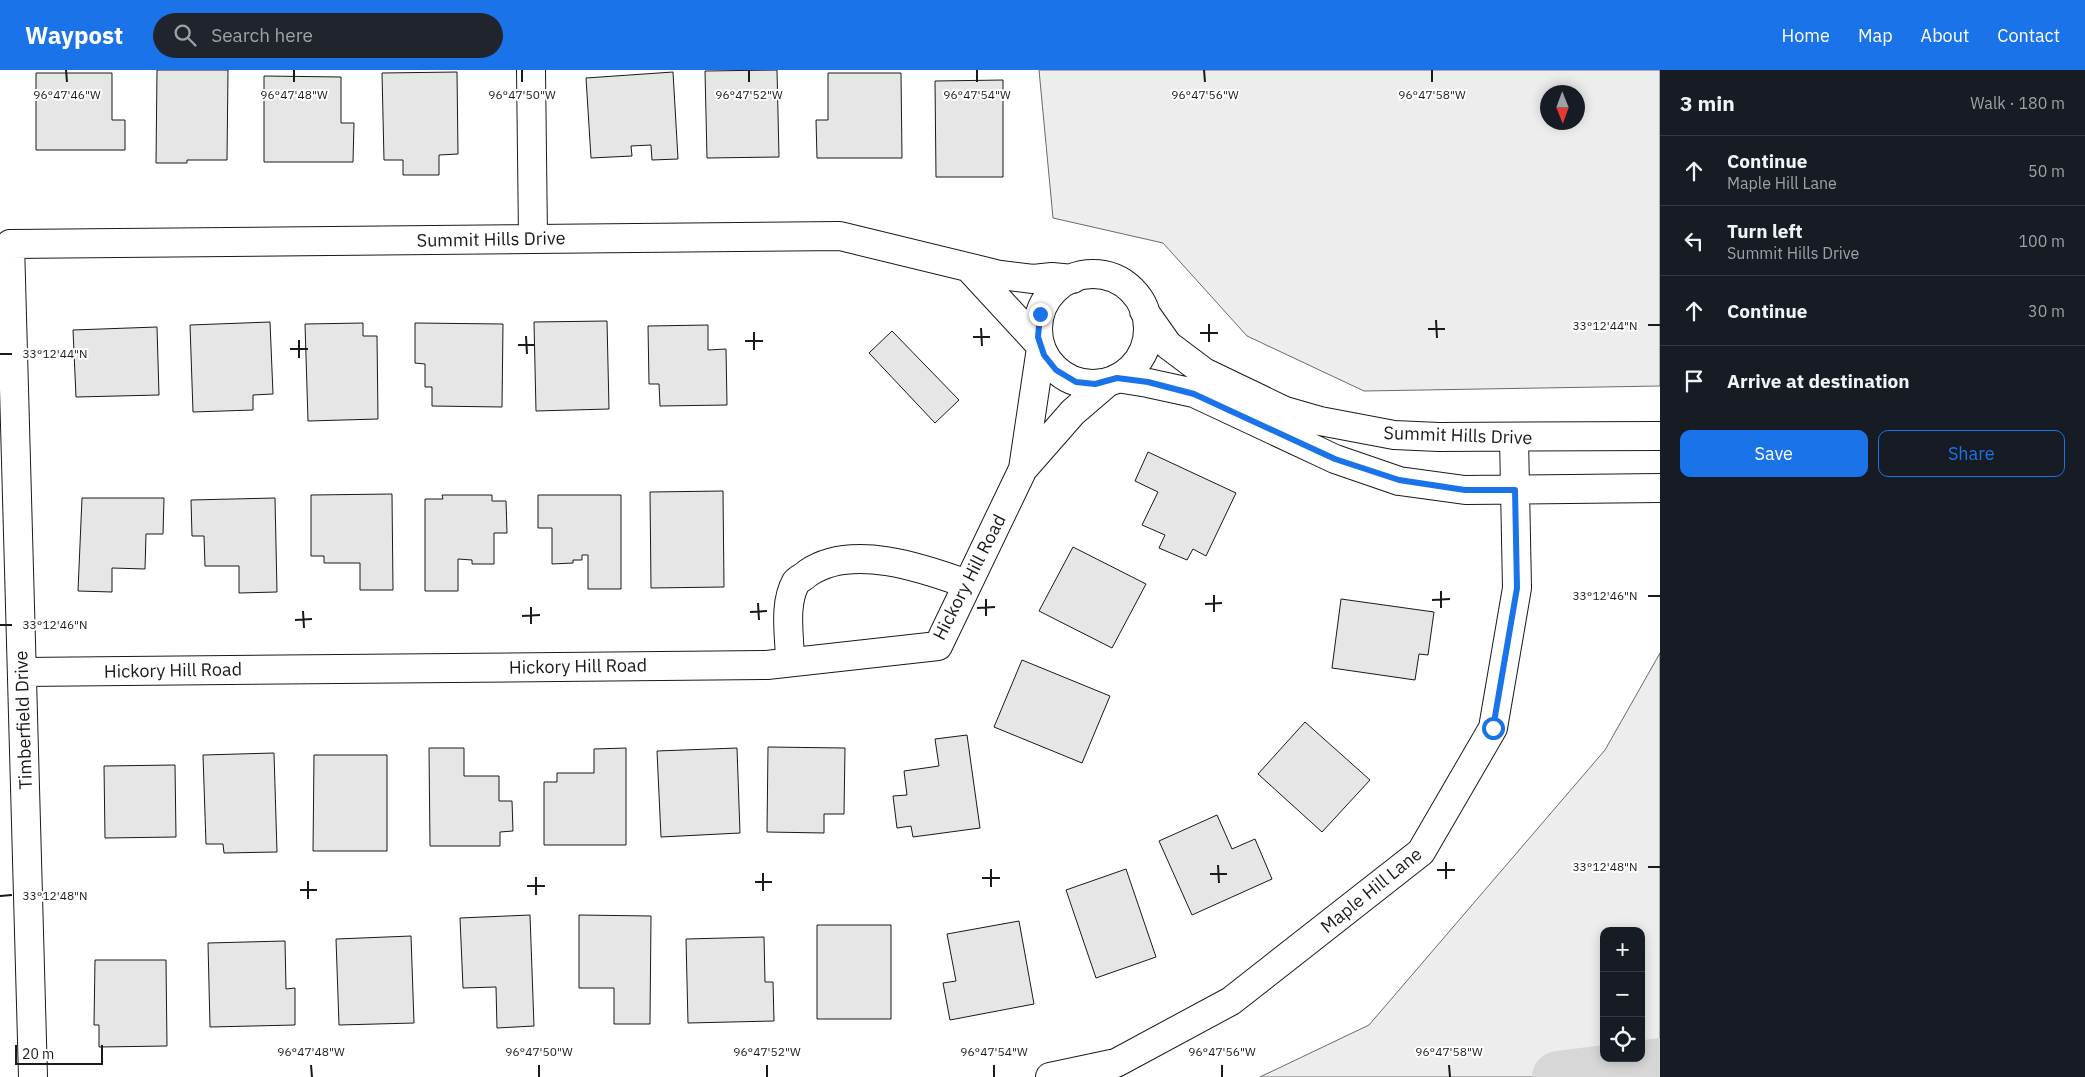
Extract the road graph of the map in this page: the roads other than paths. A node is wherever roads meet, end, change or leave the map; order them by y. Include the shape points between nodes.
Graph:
1 (532, 70) edge
2 (533, 238) junction
3 (10, 244) joint
4 (969, 268) junction
5 (1073, 279) junction
6 (1144, 311) junction
7 (1041, 347) junction
8 (1113, 380) junction
9 (1660, 436) edge
10 (1514, 438) junction
11 (1022, 469) junction
12 (1660, 488) edge
13 (1515, 490) junction
14 (9, 500) edge
15 (967, 584) junction
16 (790, 662) junction
17 (22, 672) junction
18 (33, 1077) edge
19 (1050, 1077) edge

1 - 2 street
2 - 3 street, Summit Hills Drive
2 - 4 street, Summit Hills Drive via 840,236
3 - 14 street, Timberfield Drive
4 - 5 street, Summit Hills Drive via 1033,279
4 - 7 street, Summit Hills Drive
5 - 6 street via 1095,274 1118,280 1132,292
5 - 7 street via 1056,288 1044,304 1038,322
6 - 8 street via 1148,330 1144,348 1133,367
6 - 10 street, Summit Hills Drive via 1168,345 1188,362 1284,411 1320,422 1394,435
7 - 8 street via 1056,370 1069,379 1092,384
7 - 11 street, Hickory Hill Road
8 - 11 street, Hickory Hill Road via 1073,412
8 - 13 street via 1148,382 1194,394 1335,459 1399,480 1465,490
9 - 10 street, Summit Hills Drive
10 - 13 street, Maple Hill Lane
11 - 15 street, Hickory Hill Road
12 - 13 street
13 - 19 street, Maple Hill Lane via 1517,588 1493,728 1421,852 1231,1001 1116,1063
14 - 17 street, Timberfield Drive
15 - 16 street, Hickory Hill Road via 938,646
15 - 16 street via 921,567 892,562 853,560 820,565 797,581 788,607
16 - 17 street, Hickory Hill Road via 767,665
17 - 18 street, Timberfield Drive

